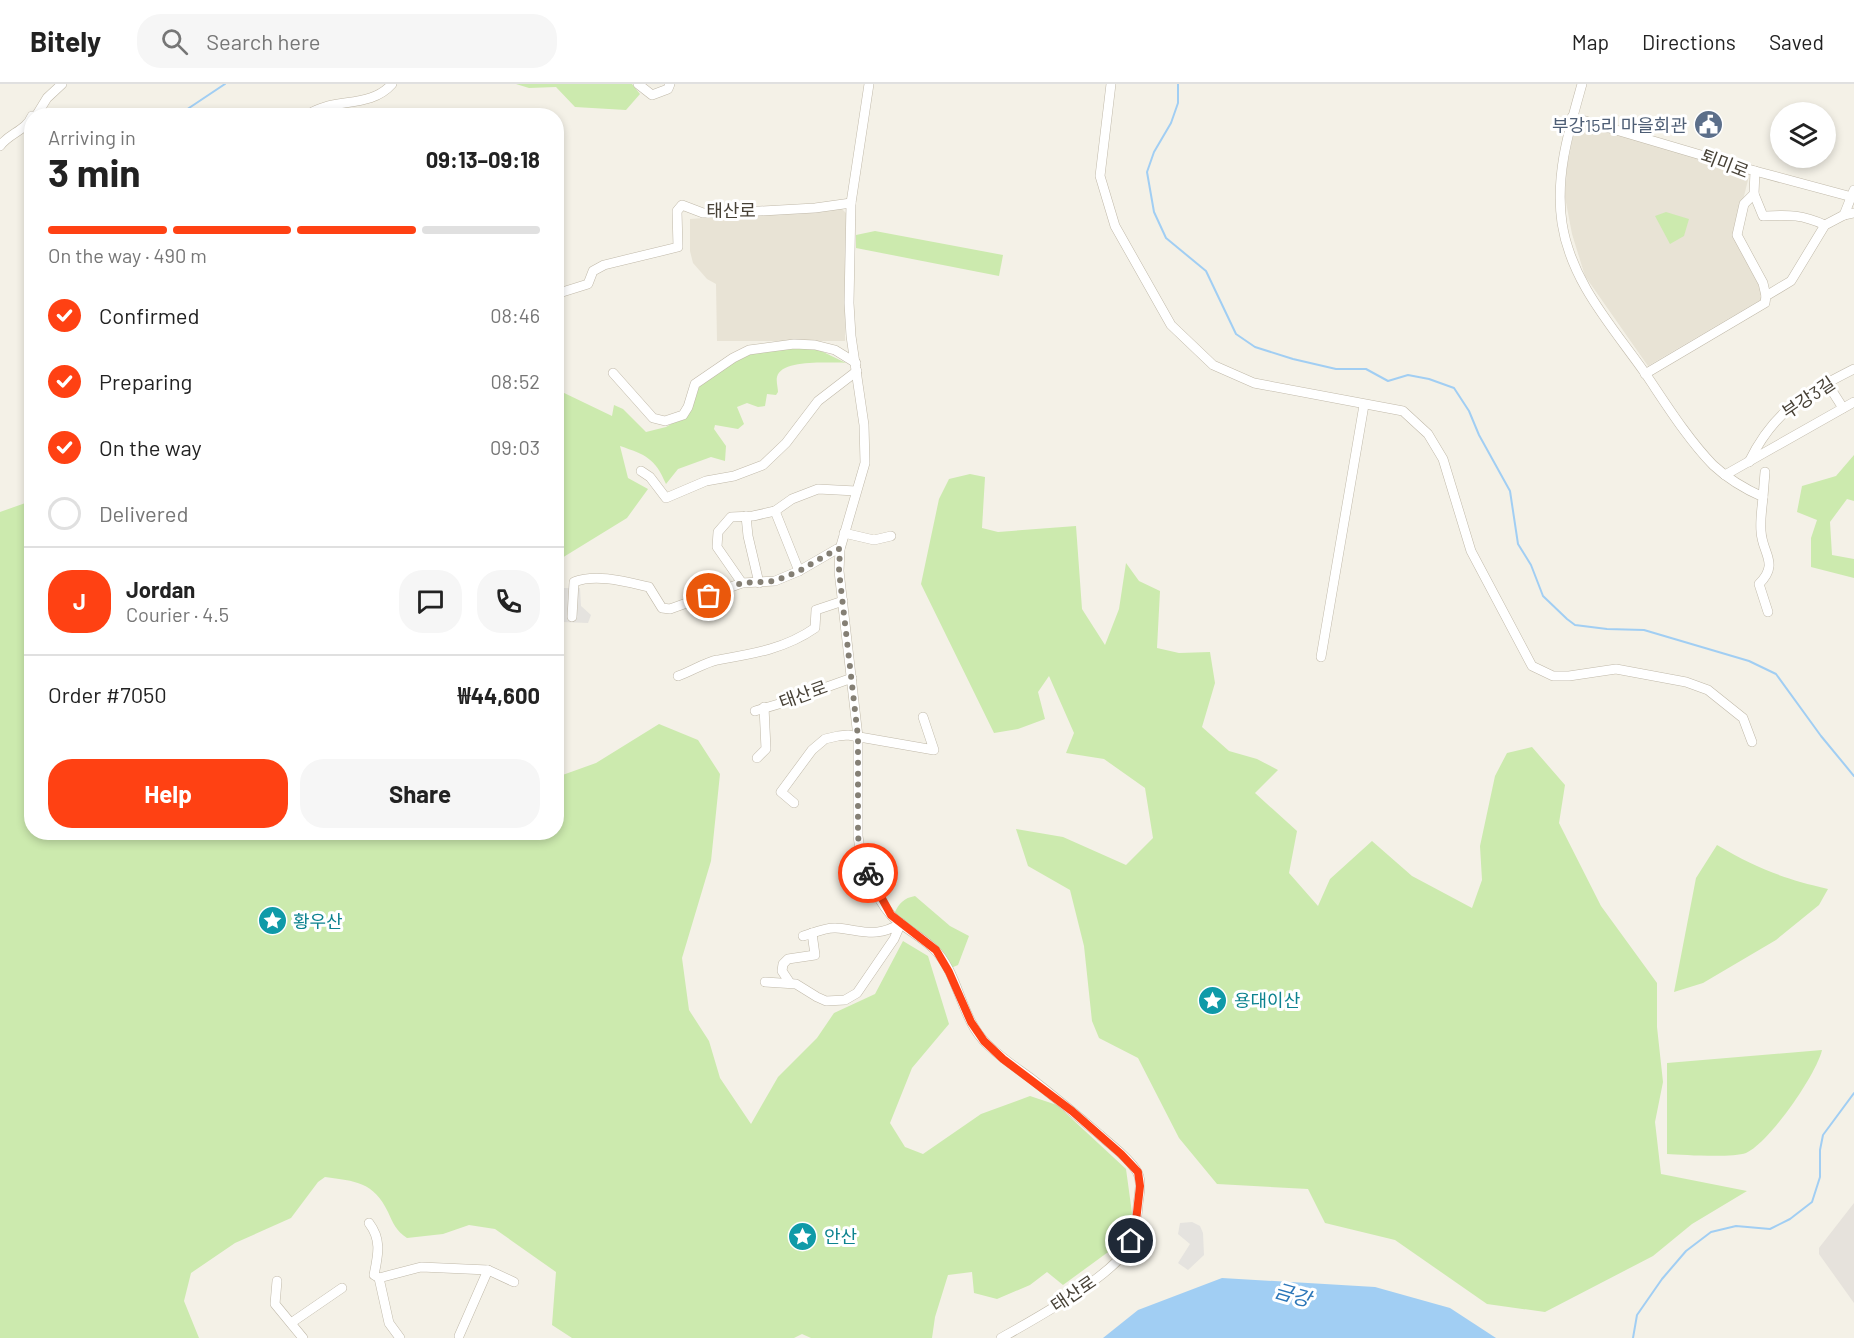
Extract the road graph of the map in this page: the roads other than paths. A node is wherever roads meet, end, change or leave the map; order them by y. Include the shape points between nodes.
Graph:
1 (52, 84) edge
2 (62, 84) edge
3 (392, 84) edge
4 (638, 84) edge
5 (670, 84) edge
6 (869, 84) edge
7 (1111, 84) edge
8 (1582, 84) edge
9 (35, 108) edge
10 (39, 108) edge
11 (322, 108) edge
12 (1572, 117) junction
13 (24, 126) edge
14 (0, 146) edge
15 (1755, 171) junction
16 (1754, 194) junction
17 (1853, 194) edge
18 (851, 203) junction
19 (1849, 214) edge
20 (1825, 225) junction
21 (564, 292) edge
22 (1766, 296) junction
23 (856, 367) junction
24 (1854, 369) edge
25 (613, 373) dead end
26 (1645, 374) junction
27 (1827, 383) junction
28 (1854, 402) edge
29 (1364, 405) junction
30 (1843, 408) junction
31 (1749, 462) junction
32 (641, 471) dead end
33 (1765, 472) dead end
34 (1725, 475) junction
35 (856, 491) junction
36 (1763, 497) junction
37 (776, 511) junction
38 (746, 516) junction
39 (844, 533) junction
40 (891, 536) dead end
41 (840, 549) junction
42 (799, 571) junction
43 (742, 583) junction
44 (759, 583) junction
45 (843, 601) junction
46 (1768, 612) dead end
47 (572, 617) dead end
48 (1321, 657) dead end
49 (678, 676) dead end
50 (852, 678) junction
51 (923, 717) dead end
52 (858, 737) junction
53 (1752, 742) dead end
54 (758, 758) dead end
55 (794, 802) dead end
56 (900, 923) junction
57 (765, 982) dead end
58 (790, 983) junction
59 (369, 1223) dead end
60 (488, 1270) junction
61 (379, 1278) junction
62 (277, 1281) dead end
63 (514, 1282) dead end
64 (342, 1288) dead end
65 (291, 1323) junction
66 (459, 1336) dead end
67 (303, 1338) edge
68 (400, 1338) edge
69 (1001, 1338) edge

1 - 9 street
2 - 10 street
3 - 11 street via 378,97
4 - 5 street via 652,95 668,89
6 - 18 street, 태산로
7 - 29 street via 1100,176 1115,226 1171,324 1213,365 1254,383
8 - 12 street
12 - 15 street, 퇴미로
12 - 26 street via 1559,193 1569,250 1589,296
13 - 14 street
15 - 16 street, 퇴미로
15 - 17 street
16 - 20 street, 퇴미로 via 1763,216 1807,216
16 - 22 street, 퇴미로 via 1744,204 1737,235
17 - 19 street
18 - 21 street, 태산로 via 724,213 703,213 682,205 677,211 678,247 604,265 593,271 588,284
18 - 23 street, 태산로 via 849,303
19 - 20 street
20 - 22 street via 1791,281
22 - 26 street via 1765,303
23 - 25 street via 835,350 815,345 749,350 695,384 683,414 665,421 653,418
23 - 32 street via 818,401 786,443 763,465 706,481 666,498
23 - 35 street, 태산로 via 866,443 865,463
24 - 27 street, 부강3길
26 - 34 street via 1706,456
27 - 30 street
27 - 31 street, 부강3길 via 1780,414 1767,428
28 - 30 street, 부강3길
29 - 48 street
29 - 53 street via 1403,411 1428,434 1443,459 1471,551 1532,666 1553,676 1616,669 1686,682 1708,690 1743,718
30 - 31 street, 부강3길
31 - 34 street, 부강3길
33 - 36 street
34 - 36 street
35 - 37 street via 811,491
35 - 39 street, 태산로
36 - 46 street via 1761,530 1770,563 1768,575 1760,584
37 - 38 street
37 - 42 street
38 - 43 street via 731,517 724,524 718,532 717,547
38 - 44 street
39 - 40 street via 874,540
39 - 41 street, 태산로
41 - 42 street
41 - 45 street, 태산로
42 - 44 street
43 - 44 street
43 - 47 street via 670,609 662,608 649,587 603,579 580,580 574,582
45 - 49 street via 816,610 815,628 781,647 746,657 715,660
45 - 50 street, 태산로
50 - 52 street, 태산로
50 - 54 street, 태산로 via 759,709 766,749
51 - 52 street via 934,750
52 - 55 street via 838,736 812,750 781,792
52 - 56 street, 태산로 via 860,851 867,872 891,915
56 - 58 street via 880,961 857,993 845,1000 826,1001
56 - 58 street via 877,933 835,928 808,935 815,955 788,959 783,964 782,971
56 - 69 street, 태산로 via 936,950 984,1041 1080,1118 1138,1172 1136,1221 1128,1249 1081,1289
57 - 58 street
59 - 61 street via 379,1249 374,1275
60 - 61 street via 421,1266
60 - 63 street
60 - 66 street
61 - 68 street via 389,1323
62 - 65 street via 275,1304
64 - 65 street
65 - 67 street

